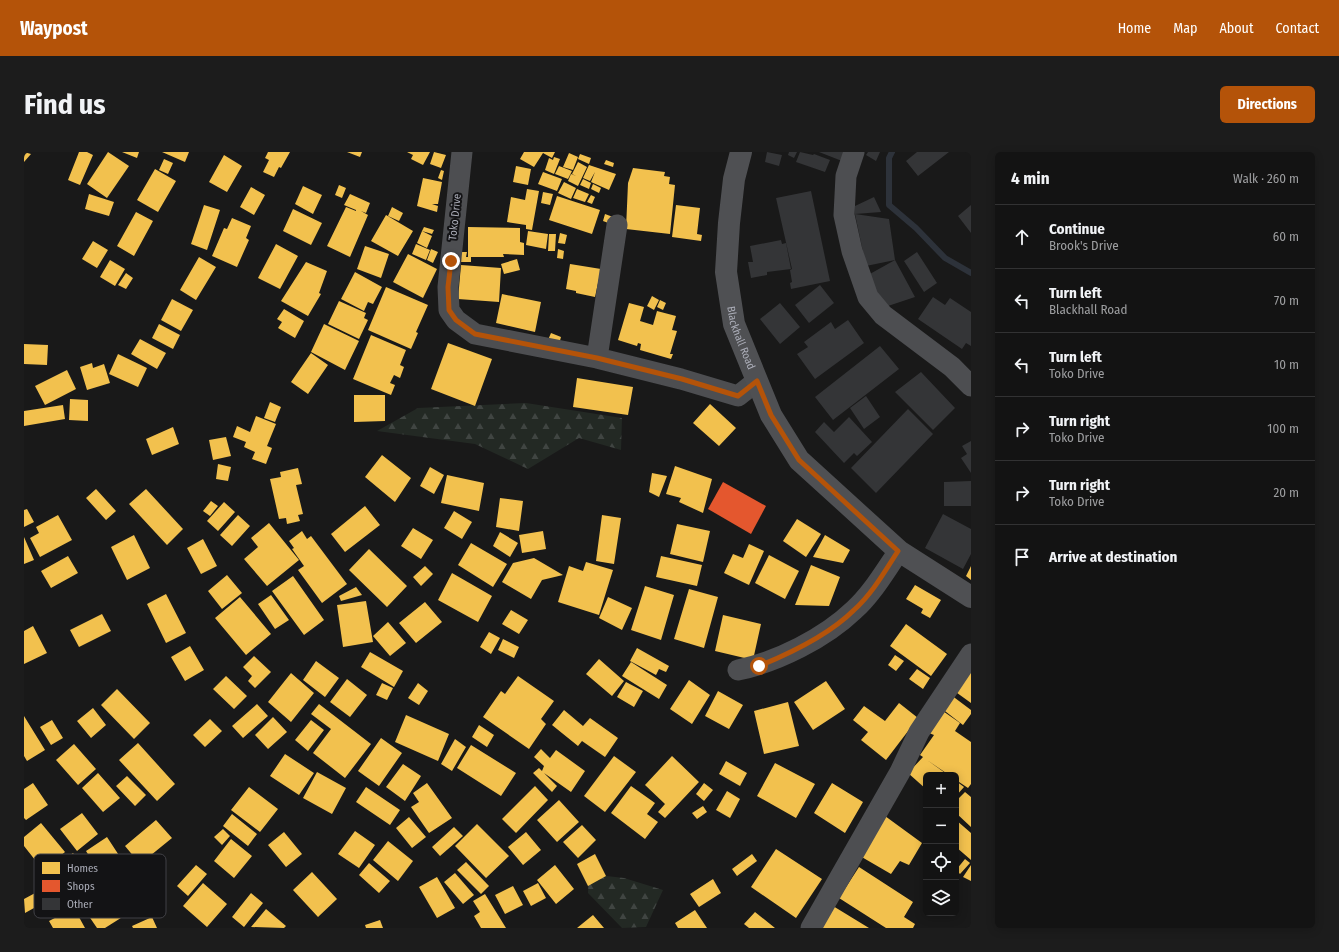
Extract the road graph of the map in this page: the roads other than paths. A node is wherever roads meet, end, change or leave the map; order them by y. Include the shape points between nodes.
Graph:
1 (462, 152) edge
2 (741, 152) edge
3 (854, 152) edge
4 (617, 225) dead end
5 (597, 358) junction
6 (757, 381) junction
7 (971, 386) edge
8 (898, 551) junction
9 (971, 597) edge
10 (971, 654) edge
11 (738, 670) dead end
12 (811, 928) edge

1 - 5 street, Toko Drive via 448,287 449,310 456,320 475,334
2 - 6 main road, Blackhall Road via 734,179 726,272 734,324
3 - 7 street via 846,176 844,215 852,251 868,297 883,315 952,367
4 - 5 street
5 - 6 street, Toko Drive via 738,396
6 - 8 main road, Blackhall Road via 771,415 799,460
8 - 9 main road, Blackhall Road
8 - 11 street via 854,610 828,630 790,654 759,666
10 - 12 street via 919,732 900,772

